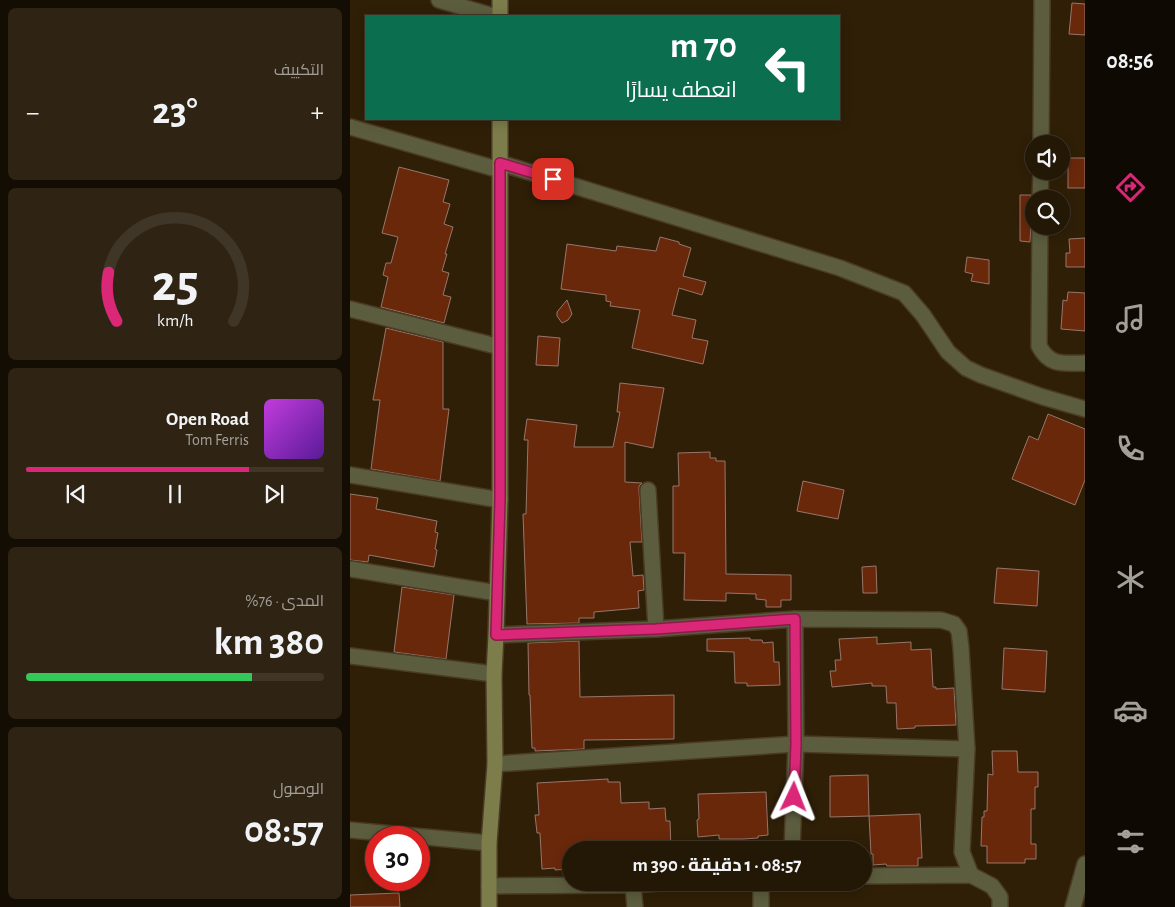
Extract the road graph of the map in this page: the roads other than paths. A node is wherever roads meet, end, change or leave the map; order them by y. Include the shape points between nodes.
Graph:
1 (439, 0) edge
2 (500, 0) edge
3 (1042, 0) edge
4 (490, 15) edge
5 (500, 15) edge
6 (500, 120) edge
7 (350, 127) edge
8 (1041, 135) edge
9 (500, 166) junction
10 (1040, 235) edge
11 (350, 309) edge
12 (500, 347) junction
13 (1085, 363) edge
14 (1085, 409) edge
15 (350, 475) edge
16 (648, 490) dead end
17 (500, 500) junction
18 (350, 569) edge
19 (497, 593) junction
20 (795, 619) junction
21 (656, 629) junction
22 (496, 635) junction
23 (350, 656) edge
24 (494, 674) junction
25 (796, 744) junction
26 (968, 749) junction
27 (495, 764) junction
28 (350, 830) edge
29 (792, 841) edge
30 (489, 843) junction
31 (1085, 864) edge
32 (971, 875) junction
33 (872, 876) edge
34 (562, 885) edge
35 (489, 886) junction
36 (634, 891) edge
37 (761, 891) edge
38 (489, 907) edge
39 (635, 907) edge
40 (761, 907) edge
41 (1000, 907) edge
42 (1072, 907) edge

1 - 4 street
2 - 5 street
3 - 8 street
6 - 9 street
7 - 9 street
9 - 12 street
9 - 14 street via 840,268 904,293 948,352 966,368
10 - 13 street via 1039,346 1053,362
11 - 12 street
12 - 17 street
15 - 17 street
16 - 21 street
17 - 19 street
18 - 19 street
19 - 22 street
20 - 21 street
20 - 25 street
20 - 26 street via 941,620 954,624 959,631 962,648
21 - 22 street
22 - 24 street
23 - 24 street
24 - 27 street
25 - 26 street
25 - 27 street
25 - 29 street
26 - 32 street via 962,852
27 - 30 street
28 - 30 street
30 - 35 street
31 - 42 street
32 - 33 street
32 - 41 street via 992,886 1000,897
34 - 35 street
35 - 38 street
36 - 39 street
37 - 40 street

